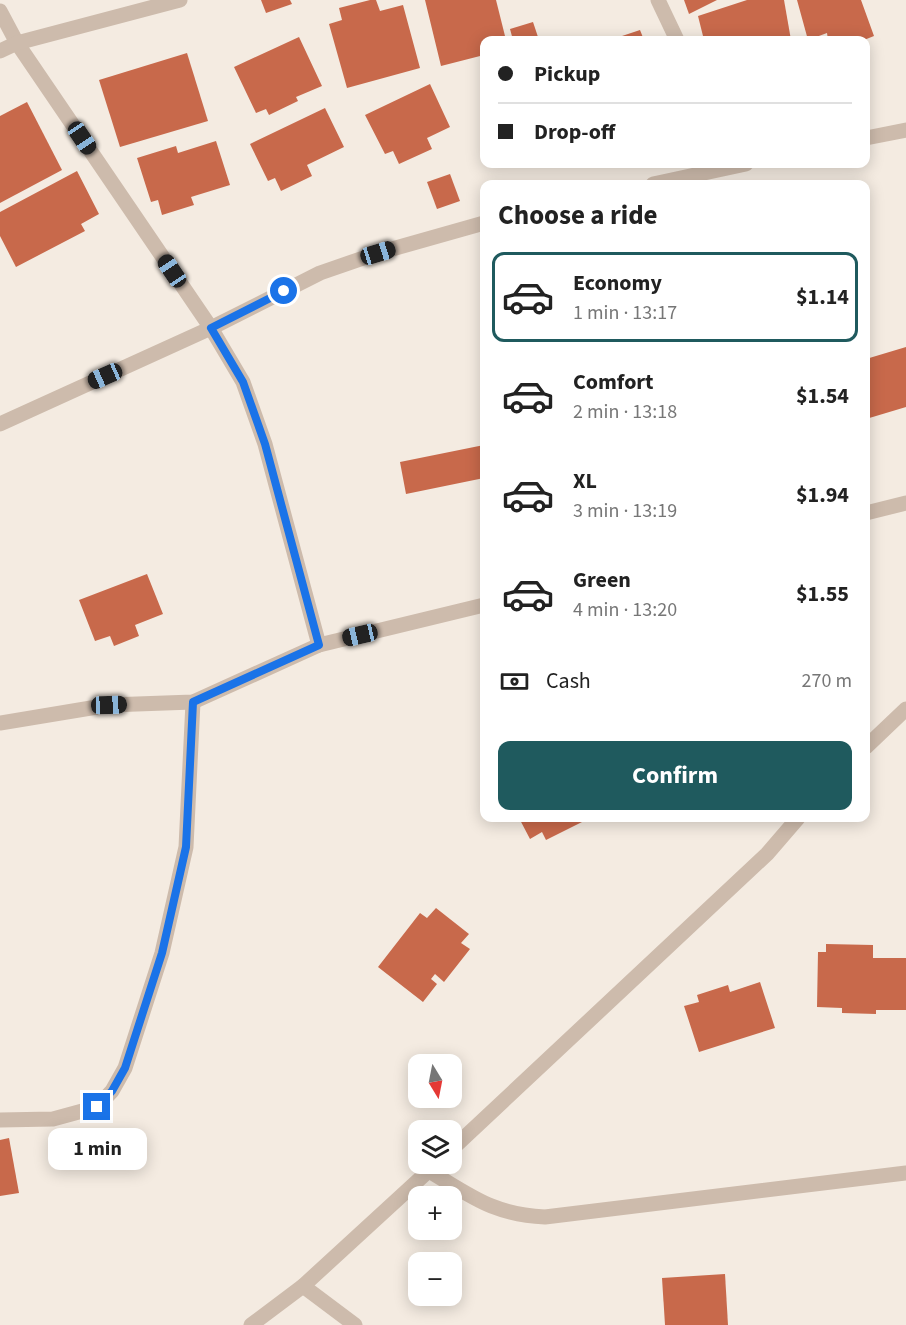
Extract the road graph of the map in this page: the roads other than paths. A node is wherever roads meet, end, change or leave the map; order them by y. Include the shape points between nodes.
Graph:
1 (180, 0) edge
2 (658, 0) edge
3 (0, 11) edge
4 (675, 36) edge
5 (17, 43) junction
6 (0, 51) edge
7 (906, 130) edge
8 (870, 137) edge
9 (713, 168) edge
10 (668, 180) edge
11 (480, 224) edge
12 (211, 328) junction
13 (0, 424) edge
14 (906, 503) edge
15 (870, 512) edge
16 (480, 606) edge
17 (319, 645) junction
18 (193, 702) junction
19 (906, 709) edge
20 (0, 723) edge
21 (870, 743) edge
22 (795, 822) edge
23 (0, 1120) edge
24 (462, 1140) edge
25 (906, 1173) edge
26 (424, 1174) edge
27 (442, 1174) edge
28 (303, 1286) junction
29 (250, 1325) edge
30 (355, 1325) edge

1 - 5 street
2 - 4 street
3 - 5 street
5 - 6 street
5 - 12 street
7 - 8 street
9 - 10 street
11 - 12 street via 321,273
12 - 13 street
12 - 17 street via 243,382 265,444
14 - 15 street
16 - 17 street
17 - 18 street
18 - 20 street via 109,705
18 - 23 street via 186,847 162,953 125,1068 97,1107 53,1119
19 - 21 street
22 - 24 street via 767,854
25 - 27 street via 545,1217 517,1216 489,1208
26 - 28 street
28 - 29 street
28 - 30 street

